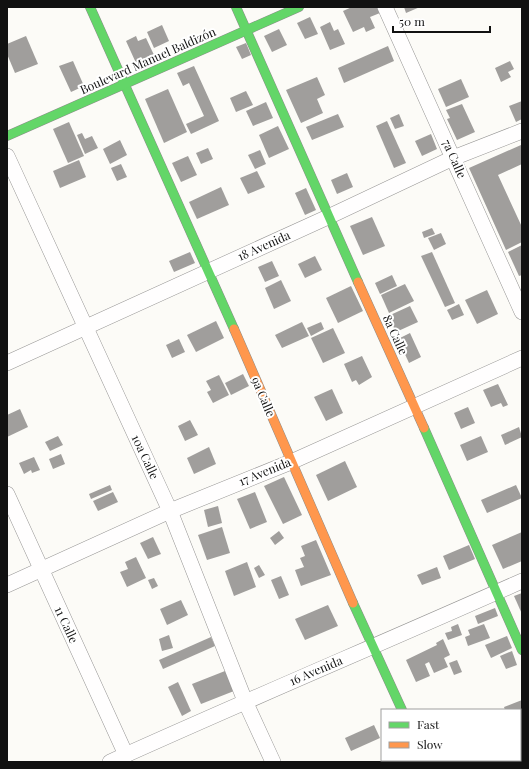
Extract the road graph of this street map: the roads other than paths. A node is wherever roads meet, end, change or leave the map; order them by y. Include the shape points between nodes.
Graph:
1 (90, 7) edge
2 (236, 7) edge
3 (299, 7) edge
4 (385, 7) edge
5 (246, 30) junction
6 (124, 84) junction
7 (522, 131) edge
8 (7, 136) edge
9 (7, 156) edge
10 (453, 158) junction
11 (328, 217) junction
12 (208, 270) junction
13 (522, 312) edge
14 (86, 328) junction
15 (522, 358) edge
16 (7, 363) edge
17 (415, 407) junction
18 (290, 462) junction
19 (7, 494) edge
20 (170, 511) junction
21 (41, 570) junction
22 (522, 581) edge
23 (7, 585) edge
24 (496, 592) junction
25 (373, 648) junction
26 (522, 650) edge
27 (245, 701) junction
28 (402, 709) edge
29 (126, 755) junction
30 (110, 762) edge
31 (273, 762) edge

1 - 6 street
2 - 5 street
3 - 5 street, Boulevard Manuel Baldizón
4 - 10 street, 7a Calle
5 - 6 street, Boulevard Manuel Baldizón
5 - 11 street, 8a Calle
6 - 8 street, Boulevard Manuel Baldizón
6 - 12 street, 9a Calle
7 - 10 street, 18 Avenida
9 - 14 street, 10a Calle
10 - 11 street, 18 Avenida
10 - 13 street, 7a Calle
11 - 12 street, 18 Avenida
11 - 17 street, 8a Calle
12 - 14 street, 18 Avenida
12 - 18 street, 9a Calle
14 - 16 street, 18 Avenida
14 - 20 street, 10a Calle
15 - 17 street, 17 Avenida
17 - 18 street, 17 Avenida
17 - 24 street, 8a Calle
18 - 20 street, 17 Avenida
18 - 25 street, 9a Calle
19 - 21 street, 11 Calle
20 - 21 street, 17 Avenida
20 - 27 street, 10a Calle
21 - 23 street, 17 Avenida
21 - 29 street, 11 Calle
22 - 24 street, 16 Avenida
24 - 25 street, 16 Avenida
24 - 26 street, 8a Calle
25 - 27 street, 16 Avenida
25 - 28 street, 9a Calle
27 - 29 street, 16 Avenida
27 - 31 street, 10a Calle
29 - 30 street, 16 Avenida

